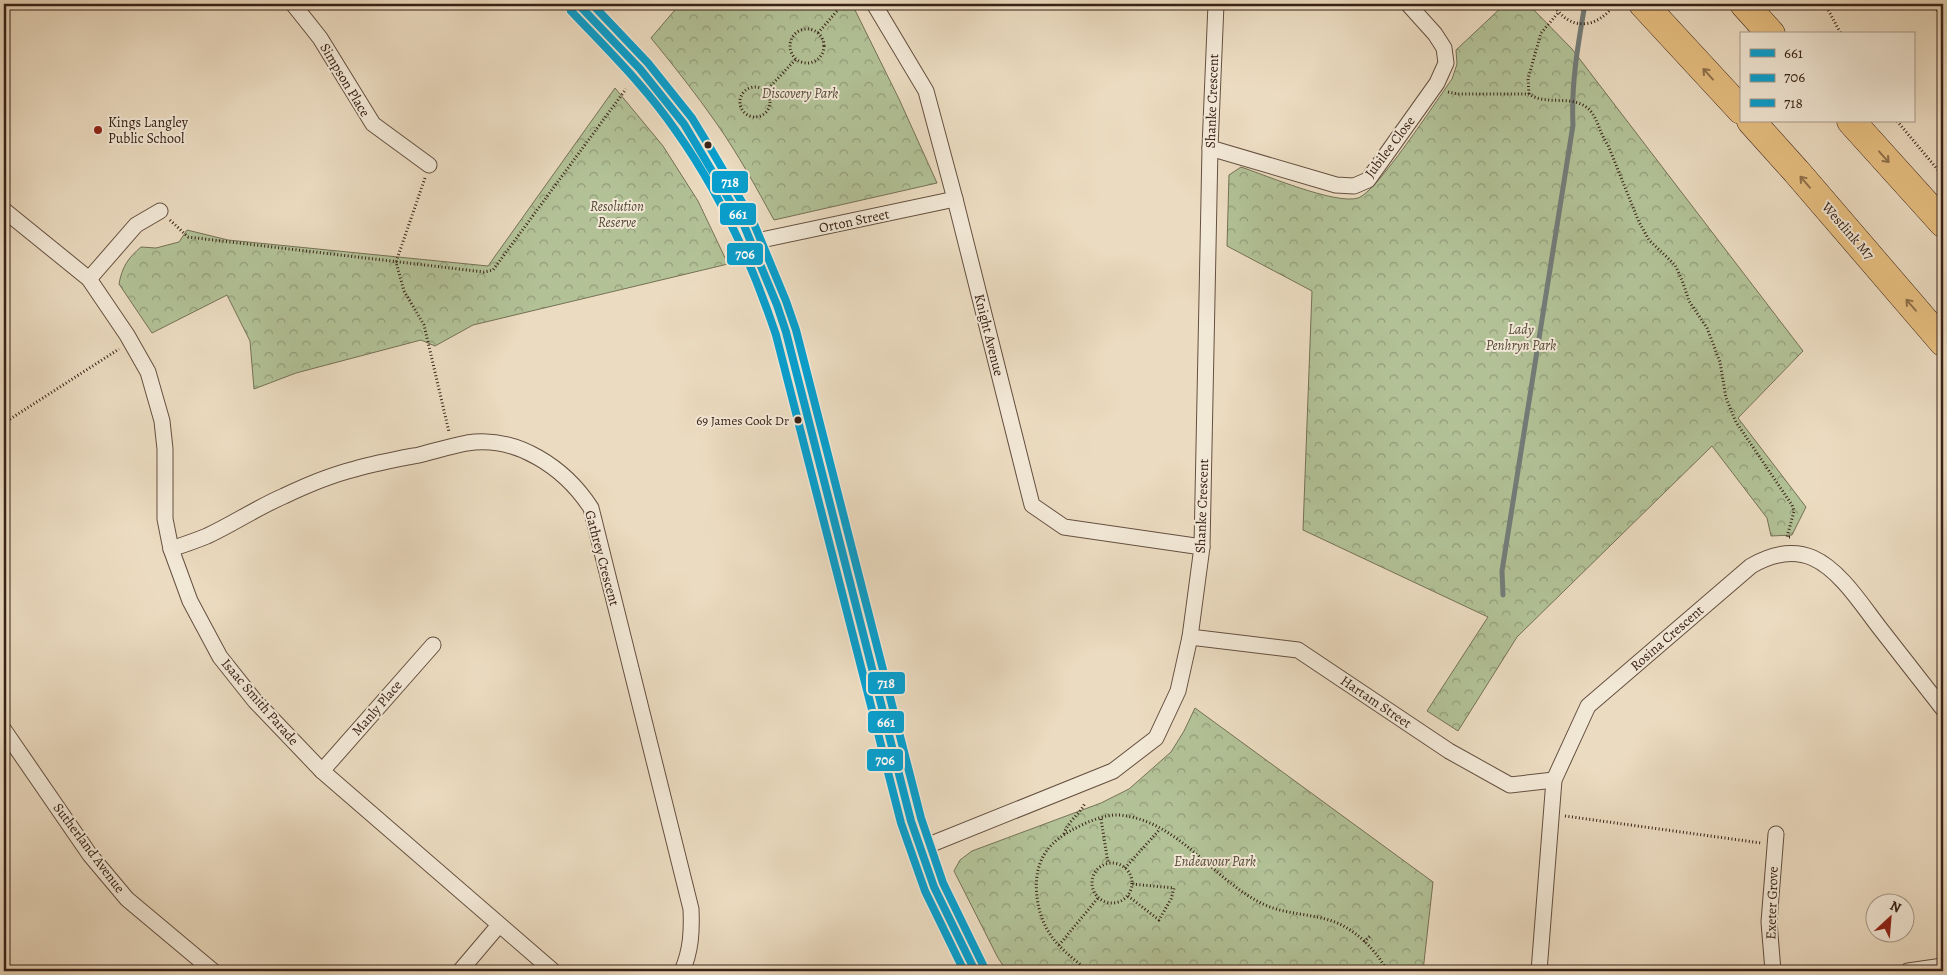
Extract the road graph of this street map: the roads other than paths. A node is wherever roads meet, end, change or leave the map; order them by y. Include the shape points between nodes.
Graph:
1 (293, 4) edge
2 (578, 4) edge
3 (874, 4) edge
4 (1216, 4) edge
5 (1408, 4) edge
6 (1744, 4) edge
7 (1648, 9) edge
8 (1769, 32) edge
9 (1740, 109) edge
10 (1752, 122) edge
11 (1852, 122) edge
12 (1210, 148) junction
13 (429, 165) road end
14 (955, 199) junction
15 (4, 210) edge
16 (160, 211) road end
17 (1943, 223) edge
18 (752, 242) junction
19 (89, 279) junction
20 (1943, 342) edge
21 (1202, 547) junction
22 (171, 549) junction
23 (1190, 637) junction
24 (433, 644) dead end
25 (1943, 709) edge
26 (4, 730) edge
27 (322, 771) junction
28 (1554, 780) junction
29 (1776, 834) road end
30 (920, 849) junction
31 (499, 925) junction
32 (1943, 966) edge
33 (213, 971) edge
34 (460, 971) edge
35 (553, 971) edge
36 (682, 971) edge
37 (975, 971) edge
38 (1539, 971) edge
39 (1773, 971) edge
40 (1908, 971) edge

1 - 13 street, Simpson Place via 320,38 373,124
2 - 18 street via 640,69 684,124
3 - 14 street, Knight Avenue via 926,91
4 - 12 street, Shanke Crescent
5 - 12 street, Jubilee Close via 1436,34 1444,48 1446,62 1437,83 1368,180 1354,186 1336,185
6 - 8 highway
9 -> 7 highway
20 -> 10 highway, Westlink M7
11 -> 17 highway
12 - 21 street, Shanke Crescent
14 - 18 street, Orton Street
14 - 21 street, Knight Avenue via 1032,505 1064,527
15 - 19 street, Isaac Smith Parade
16 - 19 street via 136,226
18 - 30 street via 786,332 899,778
19 - 22 street, Isaac Smith Parade via 148,372 162,421 165,519
21 - 23 street, Shanke Crescent
22 - 27 street, Isaac Smith Parade via 190,601 220,657 255,701
22 - 36 street, Gathrey Crescent via 206,536 316,482 354,469 468,443 488,442 527,451 561,474 579,490 591,508 691,909 692,933
23 - 28 street, Hartam Street via 1298,650 1449,752 1510,785
23 - 30 street, Shanke Crescent via 1178,691 1156,738 1112,772
24 - 27 street, Manly Place
25 - 28 street, Rosina Crescent via 1828,566 1796,554 1772,556 1751,566 1588,706
26 - 33 street, Sutherland Avenue via 90,855 128,898
27 - 31 street, Isaac Smith Parade
28 - 38 street, Rosina Crescent
29 - 39 street, Exeter Grove via 1769,922
30 - 37 street via 946,915
31 - 34 street
31 - 35 street, Isaac Smith Parade
32 - 40 street

